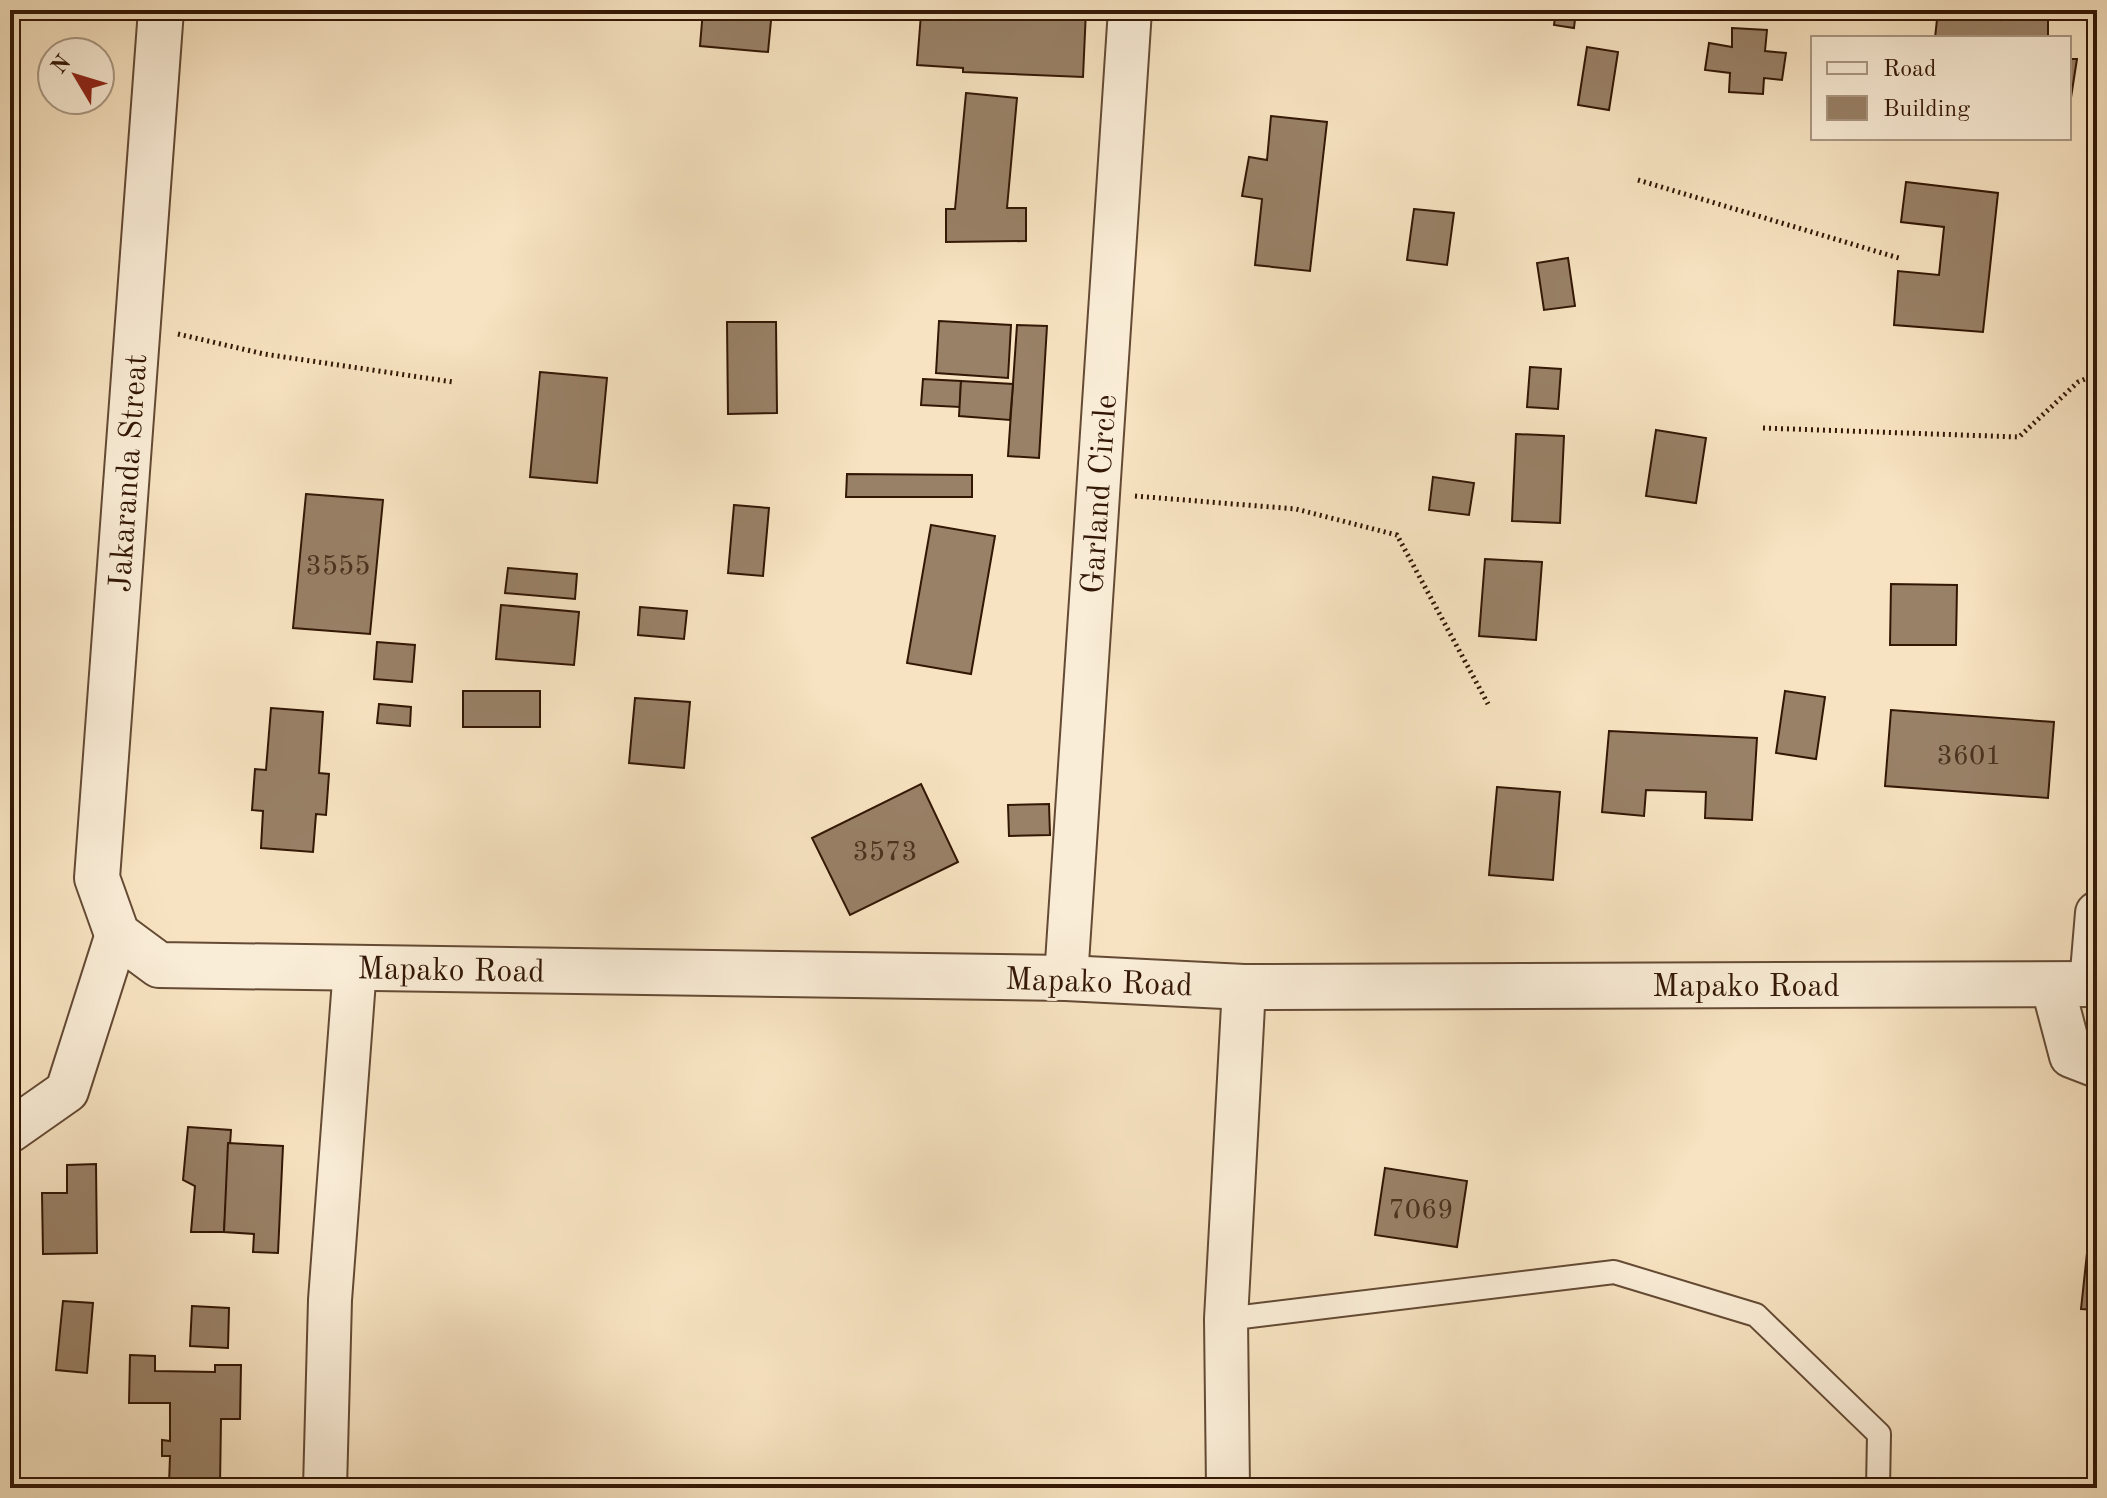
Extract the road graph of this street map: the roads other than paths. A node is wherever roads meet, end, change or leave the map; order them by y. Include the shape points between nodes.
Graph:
1 (161, 10) edge
2 (1130, 10) edge
3 (2097, 913) edge
4 (117, 934) junction
5 (355, 967) junction
6 (1066, 978) junction
7 (2080, 984) edge
8 (1244, 987) junction
9 (2097, 1066) edge
10 (10, 1131) edge
11 (1226, 1319) junction
12 (325, 1488) edge
13 (1228, 1488) edge
14 (1878, 1488) edge

1 - 4 street, Jakaranda Streat via 97,878
2 - 6 street, Garland Circle
3 - 7 street
4 - 5 street, Mapako Road via 159,965
4 - 10 street via 67,1091
5 - 6 street, Mapako Road
5 - 12 street via 330,1300
6 - 8 street, Mapako Road
7 - 8 street, Mapako Road
7 - 9 street via 2071,1056
8 - 11 street
11 - 13 street
11 - 14 lane via 1614,1272 1756,1315 1879,1434

